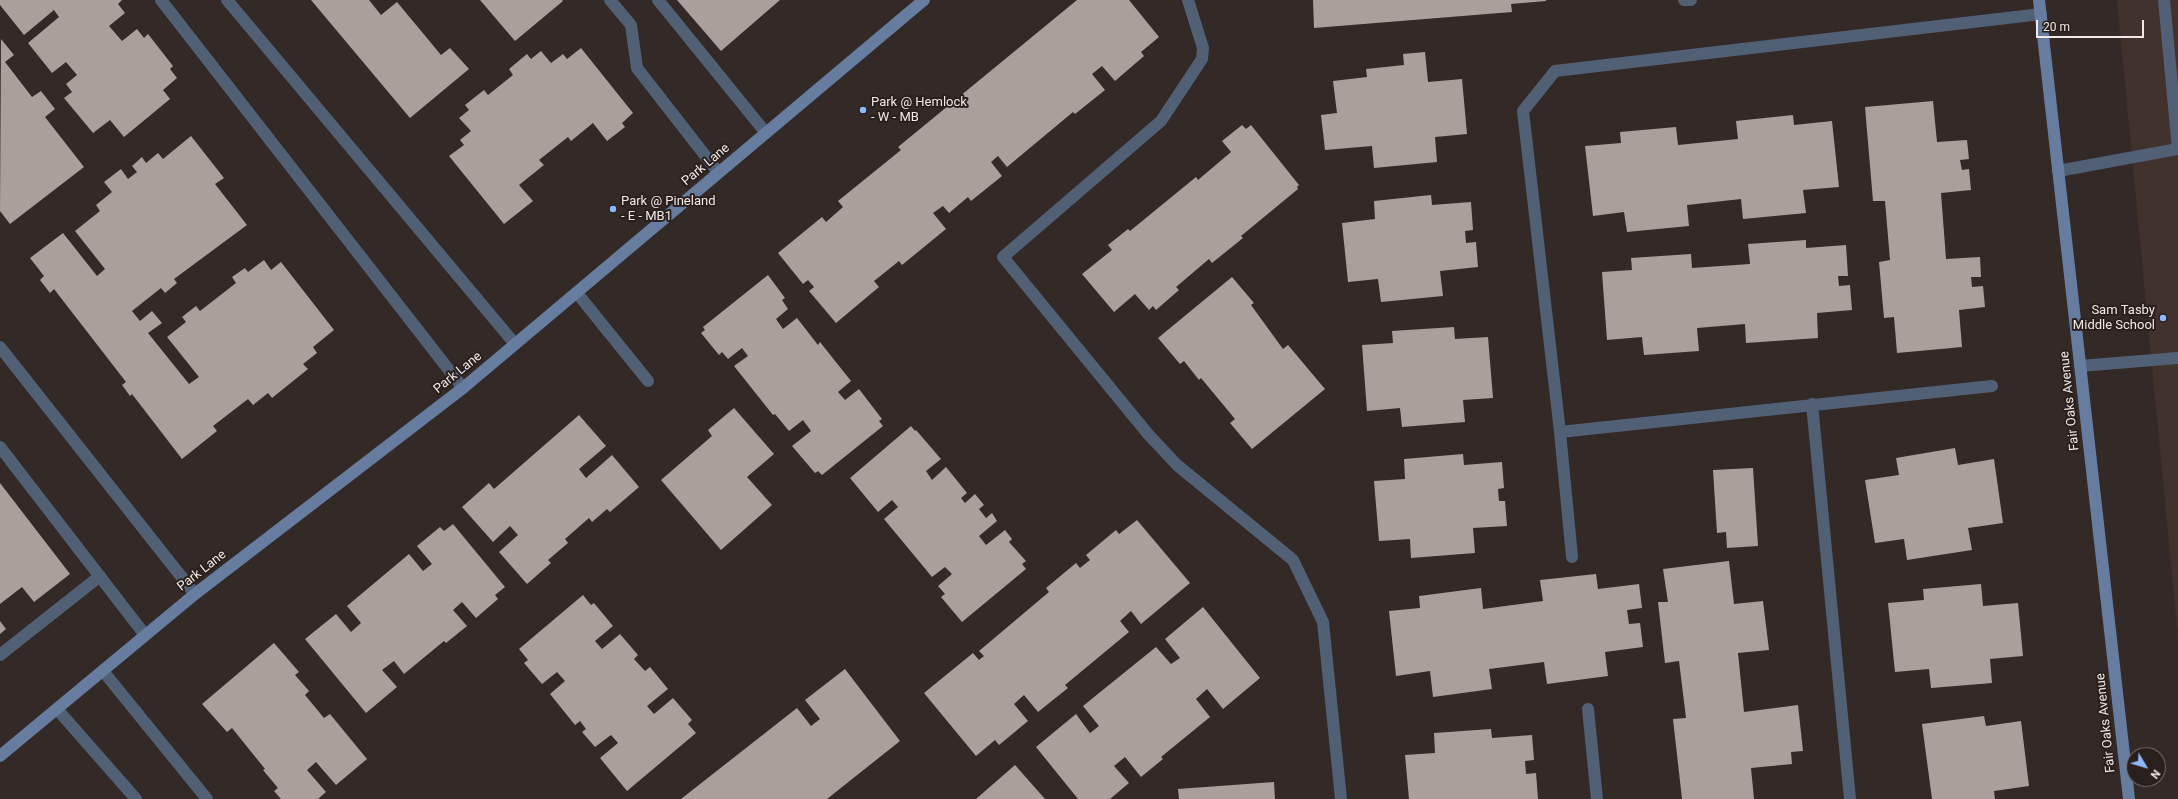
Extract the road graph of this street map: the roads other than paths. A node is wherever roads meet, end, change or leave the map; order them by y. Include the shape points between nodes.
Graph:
1 (161, 0) edge
2 (227, 0) edge
3 (610, 0) edge
4 (658, 0) edge
5 (924, 0) edge
6 (1188, 0) edge
7 (1684, 0) edge
8 (1691, 0) edge
9 (2039, 0) edge
10 (2164, 0) edge
11 (2041, 14) junction
12 (766, 133) junction
13 (2058, 170) junction
14 (718, 172) junction
15 (577, 293) junction
16 (515, 344) junction
17 (0, 347) edge
18 (2178, 358) edge
19 (2080, 366) junction
20 (648, 381) dead end
21 (1992, 386) dead end
22 (463, 388) junction
23 (1812, 404) junction
24 (1560, 432) junction
25 (0, 447) edge
26 (1572, 557) dead end
27 (100, 576) junction
28 (195, 594) junction
29 (145, 635) junction
30 (0, 655) edge
31 (103, 671) junction
32 (57, 709) junction
33 (1588, 709) dead end
34 (0, 756) edge
35 (136, 799) edge
36 (207, 799) edge
37 (1341, 799) edge
38 (1597, 799) edge
39 (1850, 799) edge
40 (2129, 799) edge

1 - 22 lane
2 - 16 lane
3 - 14 lane via 631,25 637,68
4 - 12 lane
5 - 12 main road, Park Lane
6 - 37 lane via 1203,48 1202,59 1161,120 1003,257 1148,434 1177,465 1293,560 1323,622
7 - 8 lane
9 - 11 main road, Fair Oaks Avenue
10 - 13 lane via 2178,149
11 - 13 main road, Fair Oaks Avenue
11 - 24 lane via 1555,71 1523,111
12 - 14 main road, Park Lane
13 - 19 main road, Fair Oaks Avenue
14 - 15 main road, Park Lane
15 - 16 main road, Park Lane
15 - 20 lane
16 - 22 main road, Park Lane
17 - 28 lane
18 - 19 lane
19 - 40 main road, Fair Oaks Avenue
21 - 23 lane
22 - 28 main road, Park Lane
23 - 24 lane
23 - 39 lane
24 - 26 lane
25 - 27 lane
27 - 29 lane
27 - 30 lane
28 - 29 main road, Park Lane
29 - 31 main road, Park Lane
31 - 32 main road, Park Lane
31 - 36 lane
32 - 34 main road, Park Lane
32 - 35 lane
33 - 38 lane

